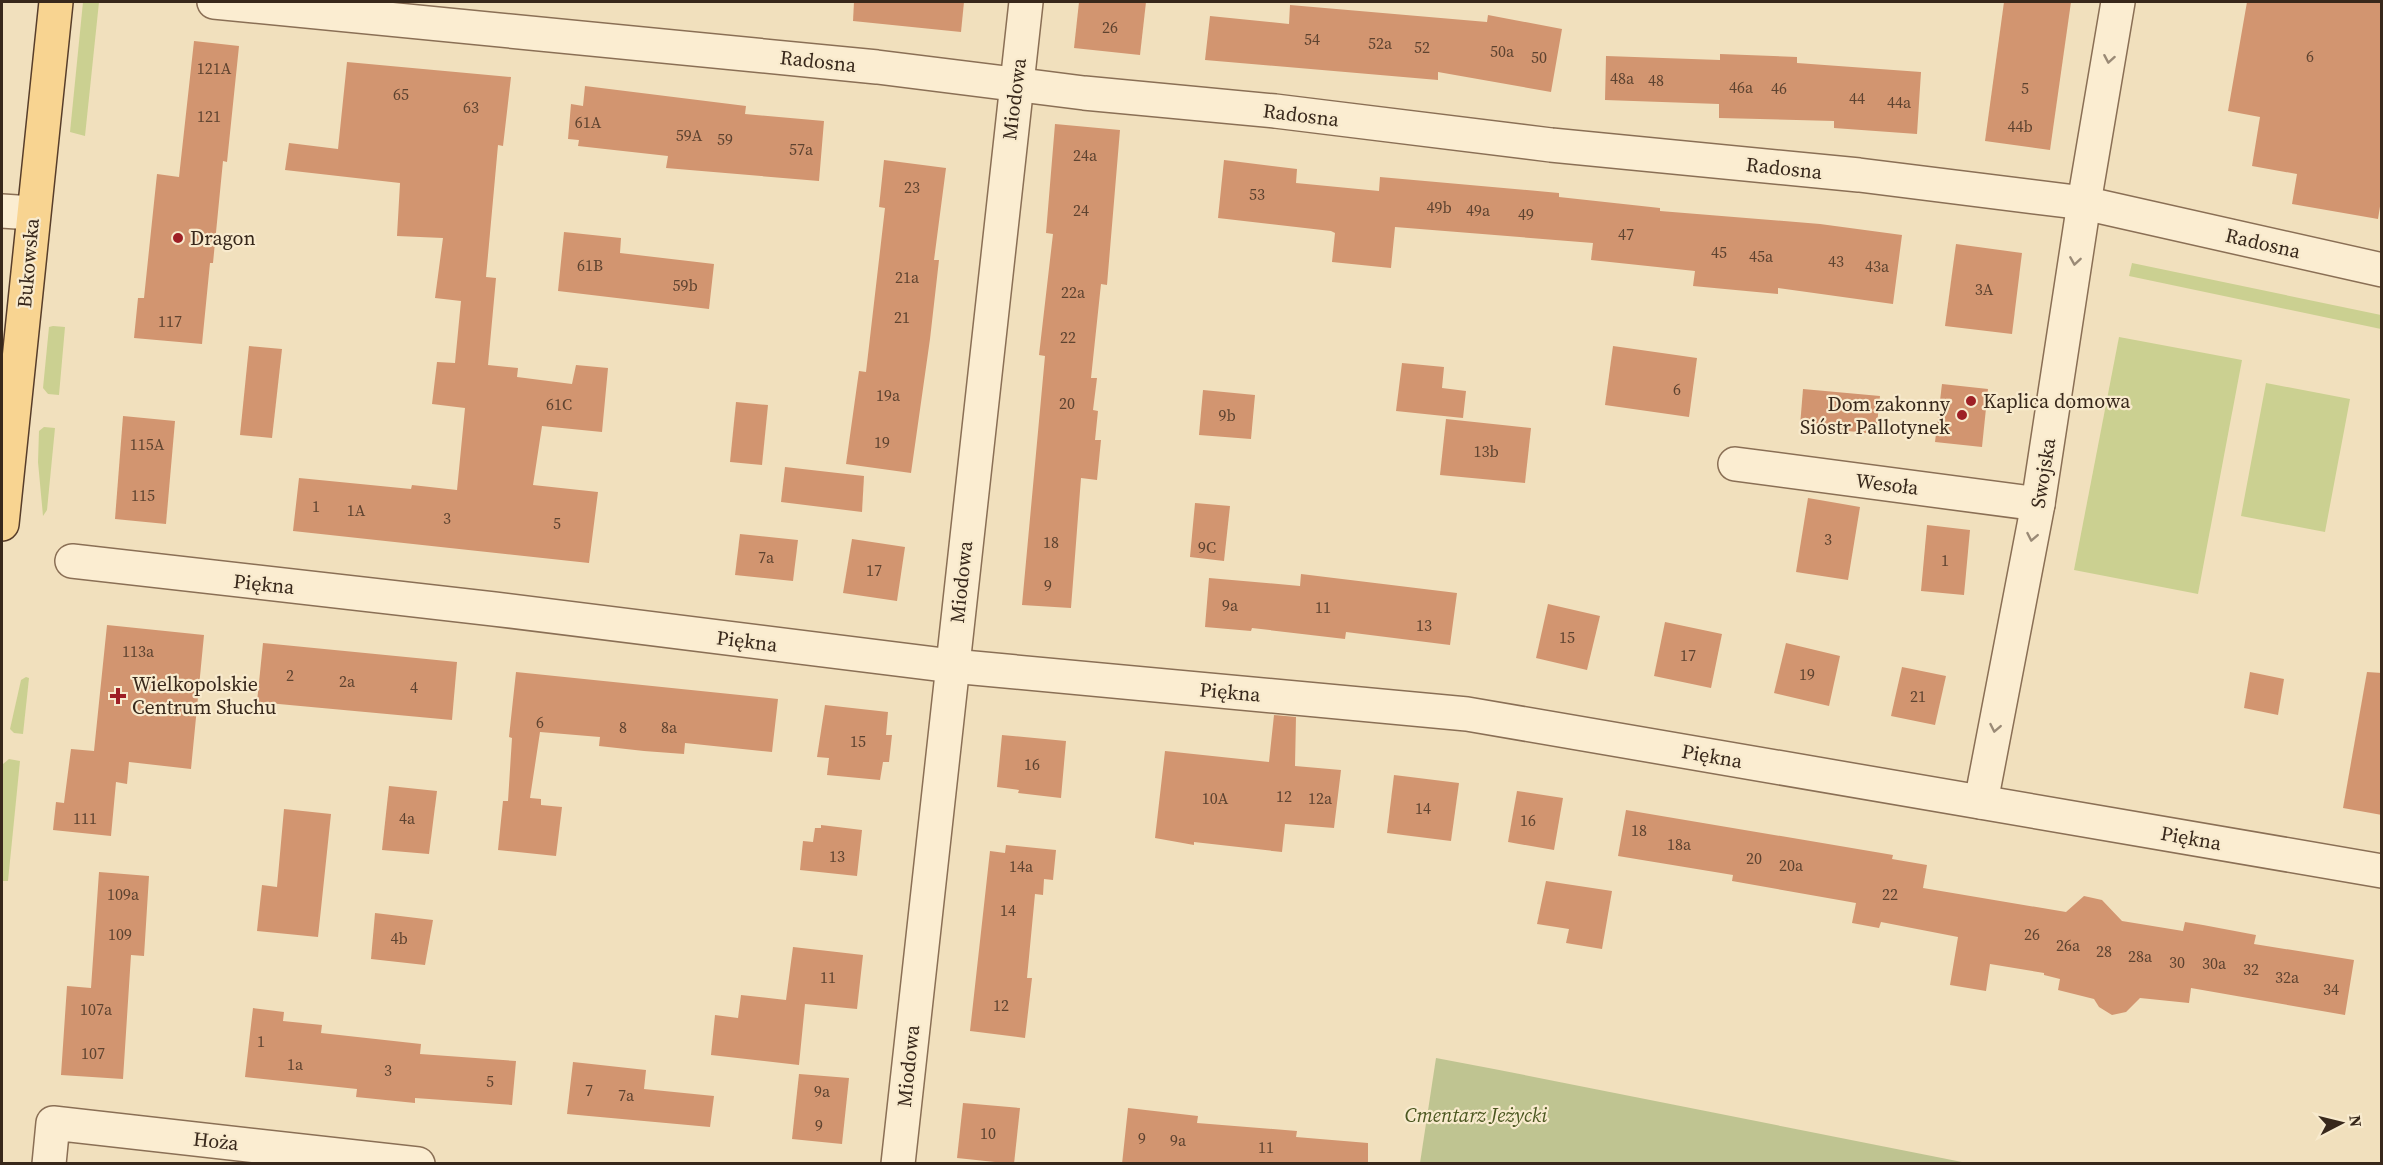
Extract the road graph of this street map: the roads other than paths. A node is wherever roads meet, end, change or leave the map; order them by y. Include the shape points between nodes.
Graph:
1 (56, 2) edge
2 (214, 2) edge
3 (1026, 2) edge
4 (2118, 2) edge
5 (1016, 84) junction
6 (2084, 203) junction
7 (17, 212) edge
8 (2382, 270) edge
9 (1735, 464) dead end
10 (2038, 504) junction
11 (2, 524) edge
12 (72, 561) dead end
13 (952, 666) junction
14 (1981, 802) junction
15 (2382, 871) edge
16 (49, 1164) edge
17 (418, 1164) edge
18 (898, 1164) edge

1 - 7 main road, Bukowska
2 - 5 street, Radosna
3 - 5 street, Miodowa
4 -> 6 street, Swojska
5 - 6 street, Radosna via 1551,145 1860,175
5 - 13 street, Miodowa
6 - 8 street, Radosna
6 -> 10 street, Swojska
7 - 11 main road, Bukowska
9 - 10 street, Wesoła
10 -> 14 street, Swojska
12 - 13 street, Piękna
13 - 14 street, Piękna via 1467,714
13 - 18 street, Miodowa
14 - 15 street, Piękna
16 - 17 street, Hoża via 53,1123

